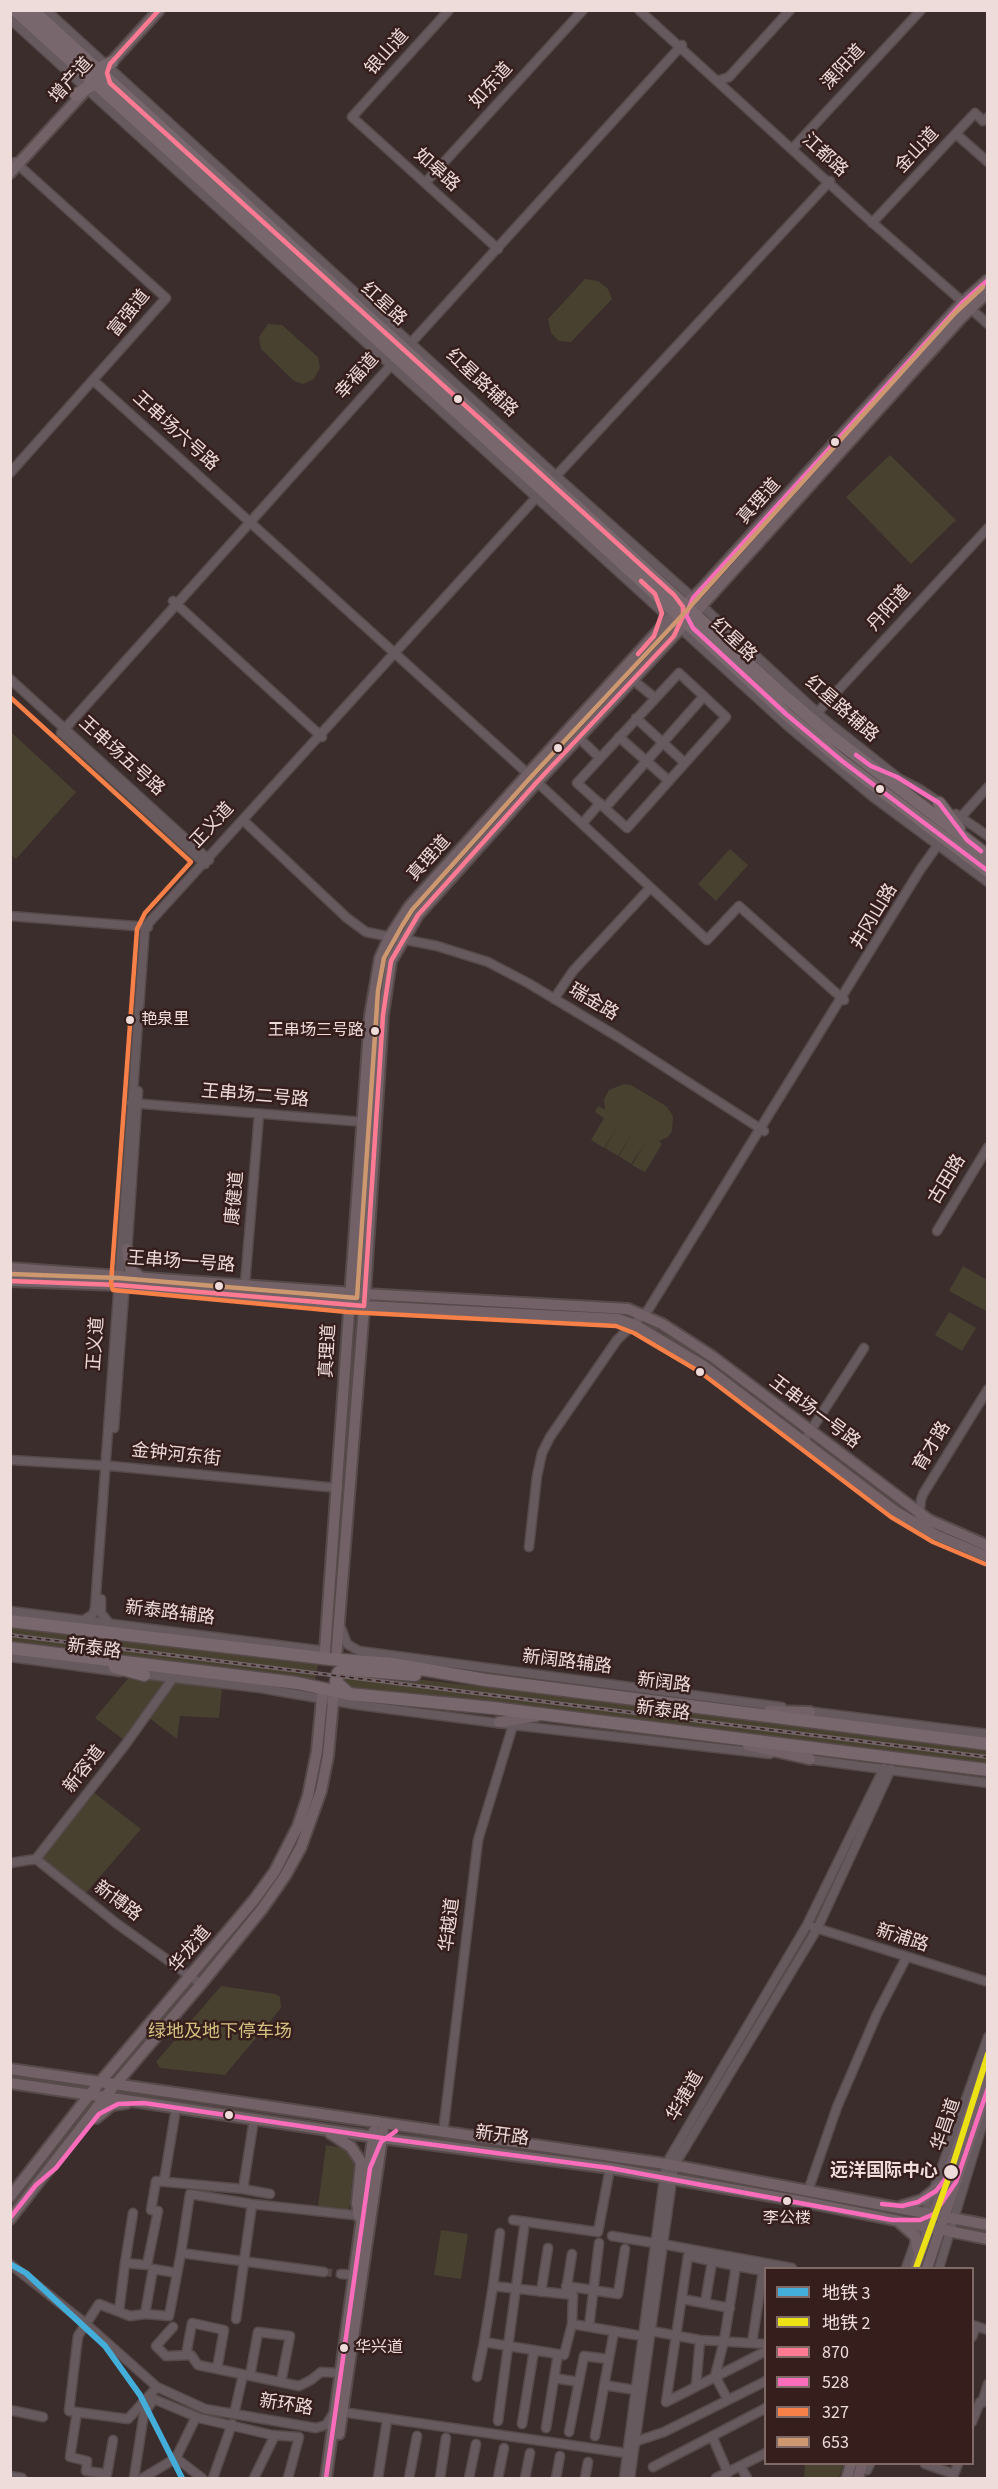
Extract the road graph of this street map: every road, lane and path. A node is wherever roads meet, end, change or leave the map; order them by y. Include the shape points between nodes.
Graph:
1 (15, 10) edge
2 (32, 10) edge
3 (46, 10) edge
4 (154, 10) edge
5 (159, 10) edge
6 (449, 10) edge
7 (583, 10) edge
8 (790, 10) edge
9 (921, 10) edge
10 (641, 11) edge
11 (10, 19) edge
12 (677, 46) junction
13 (80, 64) junction
14 (98, 77) junction
15 (724, 82) junction
16 (352, 117) joint
17 (987, 117) edge
18 (956, 134) junction
19 (793, 147) junction
20 (987, 162) edge
21 (14, 167) edge
22 (425, 183) junction
23 (830, 183) junction
24 (873, 222) junction
25 (496, 248) junction
26 (987, 279) edge
27 (985, 295) edge
28 (962, 304) junction
29 (987, 322) edge
30 (400, 352) junction
31 (94, 381) junction
32 (10, 473) edge
33 (548, 488) junction
34 (249, 520) junction
35 (987, 528) edge
36 (175, 602) junction
37 (683, 614) junction
38 (396, 654) junction
39 (10, 679) edge
40 (633, 680) junction
41 (10, 686) edge
42 (704, 696) junction
43 (655, 698) junction
44 (817, 713) junction
45 (636, 718) junction
46 (61, 729) junction
47 (321, 736) junction
48 (619, 737) junction
49 (579, 738) junction
50 (665, 744) junction
51 (600, 758) junction
52 (648, 762) junction
53 (686, 763) junction
54 (840, 764) junction
55 (871, 766) junction
56 (528, 774) junction
57 (897, 777) junction
58 (669, 781) junction
59 (537, 782) junction
60 (987, 788) edge
61 (939, 803) joint
62 (603, 806) junction
63 (245, 822) junction
64 (582, 824) junction
65 (950, 832) junction
66 (968, 836) junction
67 (987, 836) edge
68 (987, 846) edge
69 (189, 848) dead end
70 (987, 856) edge
71 (206, 861) junction
72 (987, 871) edge
73 (191, 877) dead end
74 (987, 882) edge
75 (650, 888) junction
76 (11, 916) edge
77 (10, 923) edge
78 (148, 927) junction
79 (389, 938) junction
80 (402, 940) junction
81 (554, 999) junction
82 (843, 999) junction
83 (134, 1104) junction
84 (259, 1114) junction
85 (362, 1122) junction
86 (376, 1123) junction
87 (763, 1130) junction
88 (987, 1147) edge
89 (937, 1231) dead end
90 (124, 1250) joint
91 (10, 1268) edge
92 (151, 1280) dead end
93 (10, 1281) edge
94 (122, 1281) junction
95 (245, 1284) junction
96 (150, 1292) dead end
97 (329, 1293) dead end
98 (349, 1293) junction
99 (365, 1294) junction
100 (348, 1305) junction
101 (364, 1306) junction
102 (328, 1307) dead end
103 (646, 1315) junction
104 (632, 1324) junction
105 (657, 1337) dead end
106 (864, 1348) dead end
107 (987, 1389) edge
108 (810, 1431) junction
109 (804, 1441) junction
110 (10, 1460) edge
111 (108, 1466) junction
112 (338, 1488) junction
113 (919, 1513) junction
114 (919, 1526) junction
115 (987, 1546) edge
116 (530, 1547) dead end
117 (987, 1557) edge
118 (10, 1611) edge
119 (84, 1620) junction
120 (10, 1621) edge
121 (339, 1621) junction
122 (108, 1622) junction
123 (10, 1648) edge
124 (26, 1649) junction
125 (325, 1651) joint
126 (10, 1657) edge
127 (336, 1659) junction
128 (447, 1669) junction
129 (144, 1675) junction
130 (173, 1678) junction
131 (349, 1694) junction
132 (328, 1695) junction
133 (544, 1715) junction
134 (811, 1717) junction
135 (499, 1722) junction
136 (513, 1725) junction
137 (987, 1734) edge
138 (987, 1744) edge
139 (810, 1753) junction
140 (887, 1768) junction
141 (987, 1770) edge
142 (987, 1783) edge
143 (36, 1859) junction
144 (10, 1863) edge
145 (807, 1925) junction
146 (817, 1929) junction
147 (906, 1958) junction
148 (190, 1976) junction
149 (987, 1982) edge
150 (201, 1984) junction
151 (987, 2037) edge
152 (987, 2060) edge
153 (10, 2069) edge
154 (100, 2081) junction
155 (10, 2083) edge
156 (116, 2083) junction
157 (987, 2087) edge
158 (150, 2088) junction
159 (101, 2095) junction
160 (144, 2103) junction
161 (987, 2106) edge
162 (176, 2108) junction
163 (254, 2119) junction
164 (348, 2119) junction
165 (380, 2124) junction
166 (409, 2128) junction
167 (320, 2129) junction
168 (443, 2133) junction
169 (377, 2140) junction
170 (670, 2165) junction
171 (374, 2168) junction
172 (610, 2168) junction
173 (667, 2177) junction
174 (951, 2180) junction
175 (165, 2181) junction
176 (36, 2185) junction
177 (243, 2189) junction
178 (808, 2191) junction
179 (933, 2193) junction
180 (270, 2194) dead end
181 (10, 2197) edge
182 (252, 2204) junction
183 (893, 2206) junction
184 (133, 2213) dead end
185 (10, 2219) edge
186 (361, 2219) junction
187 (513, 2220) dead end
188 (891, 2220) junction
189 (935, 2226) junction
190 (987, 2226) edge
191 (524, 2228) dead end
192 (500, 2233) dead end
193 (612, 2236) dead end
194 (916, 2239) junction
195 (987, 2239) edge
196 (599, 2243) dead end
197 (658, 2244) junction
198 (548, 2248) dead end
199 (625, 2249) dead end
200 (181, 2253) junction
201 (572, 2254) dead end
202 (919, 2254) junction
203 (244, 2262) junction
204 (712, 2262) junction
205 (125, 2263) junction
206 (929, 2263) edge
207 (10, 2264) edge
208 (736, 2266) junction
209 (786, 2267) edge
210 (906, 2267) edge
211 (915, 2267) edge
212 (939, 2267) edge
213 (764, 2271) edge
214 (324, 2272) tunnel mouth
215 (177, 2273) junction
216 (341, 2274) tunnel mouth
217 (354, 2275) junction
218 (493, 2286) junction
219 (516, 2289) junction
220 (566, 2290) junction
221 (593, 2290) junction
222 (541, 2292) junction
223 (682, 2299) junction
224 (705, 2303) junction
225 (730, 2308) junction
226 (119, 2311) dead end
227 (145, 2314) junction
228 (236, 2319) dead end
229 (85, 2323) junction
230 (572, 2324) junction
231 (974, 2325) edge
232 (173, 2327) dead end
233 (589, 2327) junction
234 (987, 2330) edge
235 (614, 2331) junction
236 (645, 2332) junction
237 (675, 2335) junction
238 (700, 2340) junction
239 (724, 2341) junction
240 (484, 2343) junction
241 (752, 2343) junction
242 (764, 2344) edge
243 (510, 2346) junction
244 (534, 2350) junction
245 (764, 2352) edge
246 (558, 2354) junction
247 (186, 2355) junction
248 (608, 2360) junction
249 (216, 2369) junction
250 (341, 2373) junction
251 (247, 2376) junction
252 (716, 2376) junction
253 (477, 2377) dead end
254 (554, 2379) junction
255 (281, 2382) junction
256 (579, 2382) junction
257 (764, 2382) edge
258 (987, 2384) edge
259 (604, 2385) junction
260 (696, 2386) junction
261 (157, 2387) junction
262 (635, 2390) junction
263 (728, 2400) junction
264 (980, 2403) edge
265 (764, 2409) edge
266 (10, 2410) edge
267 (77, 2412) junction
268 (338, 2412) junction
269 (234, 2414) junction
270 (44, 2417) dead end
271 (196, 2417) junction
272 (974, 2417) edge
273 (387, 2420) junction
274 (498, 2421) dead end
275 (522, 2424) dead end
276 (231, 2425) junction
277 (546, 2428) dead end
278 (569, 2432) dead end
279 (275, 2435) junction
280 (417, 2436) dead end
281 (595, 2436) dead end
282 (712, 2436) junction
283 (446, 2438) dead end
284 (113, 2440) dead end
285 (634, 2442) junction
286 (476, 2444) dead end
287 (504, 2448) dead end
288 (530, 2452) dead end
289 (630, 2454) junction
290 (764, 2454) edge
291 (560, 2456) dead end
292 (177, 2458) junction
293 (764, 2460) edge
294 (588, 2462) dead end
295 (931, 2465) edge
296 (957, 2465) edge
297 (653, 2468) dead end
298 (745, 2474) edge
299 (10, 2476) edge
300 (728, 2476) edge
301 (22, 2478) edge
302 (134, 2478) edge
303 (143, 2478) edge
304 (202, 2478) edge
305 (213, 2478) edge
306 (254, 2478) edge
307 (288, 2478) edge
308 (326, 2478) edge
309 (333, 2478) edge
310 (378, 2478) edge
311 (409, 2478) edge
312 (440, 2478) edge
313 (469, 2478) edge
314 (498, 2478) edge
315 (525, 2478) edge
316 (556, 2478) edge
317 (585, 2478) edge
318 (624, 2478) edge
319 (630, 2478) edge
320 (716, 2478) edge

1 - 13 highway
2 - 13 highway
3 - 14 street, 红星路辅路
4 - 14 main road, 增产道
5 - 14 main road, 增产道
6 - 16 street, 银山道
7 - 22 street, 如东道
8 - 15 street
9 - 19 street, 溧阳道
10 - 12 street, 江都路
11 - 14 street, 红星路辅路
12 - 15 street, 江都路
12 - 25 street, 幸福道
13 - 14 highway via 85,72
14 - 21 main road, 增产道
14 - 30 highway, 红星路
14 - 30 street, 红星路辅路
15 - 19 street, 江都路
16 - 22 street, 如皋路
17 - 18 street, 金山道 via 983,121 975,113
18 - 20 street
18 - 24 street, 金山道
19 - 23 street, 江都路
21 - 31 street, 富强道 via 166,298
22 - 25 street, 如皋路
23 - 24 street, 江都路
23 - 33 street, 正义道
24 - 28 street, 江都路
25 - 30 street, 幸福道
26 - 28 main road, 真理道
27 - 28 main road, 真理道
28 - 29 street, 江都路
28 - 37 main road, 真理道
30 - 33 highway, 红星路
30 - 33 street, 红星路辅路
30 - 34 street, 幸福道
31 - 32 street, 富强道
31 - 34 street, 王串场六号路
33 - 37 highway, 红星路
33 - 37 street, 红星路辅路
33 - 37 street, 红星路辅路
33 - 37 highway, 红星路 via 655,594
33 - 38 street, 正义道
34 - 36 street, 幸福道
34 - 38 street, 王串场六号路
35 - 44 street, 丹阳道
36 - 46 street, 幸福道
36 - 47 street
37 - 40 main road, 真理道
37 - 44 street, 红星路辅路
37 - 54 highway, 红星路
37 - 55 highway, 红星路
37 - 56 main road, 真理道 via 654,636
38 - 47 street, 正义道
38 - 56 street, 王串场六号路
39 - 46 street, 王串场五号路
40 - 43 street
40 - 49 main road, 真理道
41 - 46 street, 王串场五号路
42 - 43 street via 679,673
42 - 50 street
42 - 53 street via 726,717
43 - 45 street
44 - 57 street, 红星路辅路
45 - 48 street
45 - 50 street
46 - 71 street, 王串场五号路
47 - 63 street, 正义道
47 - 71 street, 正义道
48 - 51 street
48 - 52 street
49 - 51 street
49 - 59 main road, 真理道
50 - 52 street
50 - 53 street
51 - 62 street via 577,783
52 - 58 street
52 - 62 street
53 - 58 street
54 - 65 street
54 - 65 highway, 红星路 via 928,825
55 - 57 street
55 - 65 highway, 红星路
56 - 59 street, 王串场六号路
56 - 79 main road, 真理道 via 409,907
57 - 61 street
58 - 62 street via 627,828
59 - 64 street, 王串场六号路
59 - 80 main road, 真理道 via 418,915
60 - 65 street, 井冈山路
61 - 65 highway
62 - 64 street
63 - 71 street, 正义道
63 - 79 street via 347,918 366,932
64 - 75 street, 王串场六号路
65 - 66 highway
65 - 67 street
65 - 72 highway, 红星路
65 - 74 street
65 - 82 street, 井冈山路
66 - 68 highway
66 - 70 highway
69 - 73 street via 194,862
71 - 78 street, 正义道
75 - 81 street via 573,971
75 - 82 street, 王串场六号路 via 707,940 739,906
76 - 77 street
76 - 78 street
78 - 83 street, 正义道
79 - 80 street, 瑞金路
79 - 85 main road, 真理道 via 373,991
80 - 81 street, 瑞金路 via 437,945 488,962
80 - 86 main road, 真理道 via 391,961 386,991
81 - 87 street, 瑞金路
82 - 87 street, 井冈山路
83 - 84 street, 王串场二号路
83 - 94 street, 正义道
84 - 85 street, 王串场二号路
84 - 95 street, 康健道
85 - 86 street, 王串场二号路
85 - 98 main road, 真理道
86 - 99 main road, 真理道
87 - 103 street, 井冈山路
88 - 89 street, 古田路
90 - 92 main road via 132,1272
90 - 94 street
91 - 94 main road, 王串场一号路
93 - 94 main road, 王串场一号路
94 - 95 main road, 王串场一号路
94 - 96 street
94 - 100 main road, 王串场一号路
94 - 111 street, 正义道
95 - 98 main road, 王串场一号路
97 - 98 main road, 王串场一号路
98 - 99 main road, 王串场一号路
98 - 100 main road, 真理道
99 - 101 main road, 真理道
99 - 103 main road, 王串场一号路 via 619,1307
100 - 101 main road, 王串场一号路 via 347,1309
100 - 102 main road, 王串场一号路
100 - 112 main road, 真理道
101 - 104 main road, 王串场一号路 via 612,1318
101 - 121 main road, 真理道
103 - 104 street, 井冈山路
103 - 108 main road, 王串场一号路 via 713,1357
104 - 105 main road, 王串场一号路
104 - 109 main road, 王串场一号路 via 704,1366
104 - 116 street, 井冈山路 via 563,1416 547,1444 535,1485
106 - 108 street
107 - 113 street, 育才路 via 923,1494
108 - 109 street
108 - 113 main road, 王串场一号路
109 - 114 main road, 王串场一号路
110 - 111 street, 金钟河东街
111 - 112 street, 金钟河东街
111 - 119 street, 正义道 via 95,1608
111 - 122 street, 正义道 via 100,1608
112 - 125 main road, 真理道
113 - 114 street, 育才路
113 - 115 main road, 王串场一号路
114 - 117 main road, 王串场一号路
118 - 119 street, 新泰路辅路
119 - 122 street, 新泰路辅路
120 - 127 highway, 新阔路
121 - 127 main road, 真理道
121 - 128 street, 新阔路辅路 via 344,1640 355,1650
122 - 125 street, 新泰路辅路
123 - 124 highway
124 - 129 highway via 57,1659 118,1667
124 - 132 highway, 新泰路 via 200,1670
126 - 129 street, 新泰路
127 - 128 highway, 新阔路
128 - 131 highway via 386,1673 342,1669 336,1682
128 - 134 street, 新阔路辅路
128 - 134 highway, 新阔路 via 741,1712
129 - 130 street, 新泰路
130 - 132 street, 新泰路
130 - 143 street, 新容道
131 - 132 highway, 新泰路
131 - 133 highway, 新泰路
132 - 135 street, 新泰路
132 - 148 main road, 华龙道 via 313,1774 291,1842 260,1893
132 - 150 main road via 328,1756 321,1791 301,1847 275,1892
133 - 135 main road
133 - 139 highway, 新泰路
134 - 137 street, 新阔路辅路
134 - 138 highway, 新阔路
135 - 136 street, 新泰路
136 - 139 street, 新泰路
136 - 168 street, 华越道 via 478,1840
139 - 140 street, 新泰路
139 - 141 highway, 新泰路
140 - 142 street
140 - 145 street, 华捷道
140 - 146 street, 华捷道
143 - 144 street
143 - 148 street, 新博路
145 - 146 street, 新浦路
145 - 170 street, 华捷道
146 - 147 street, 新浦路
146 - 170 street, 华捷道
147 - 149 street, 新浦路
147 - 178 street via 837,2107
148 - 150 street, 新博路
148 - 154 main road, 华龙道
150 - 156 main road
151 - 179 street
152 - 174 main road, 华昌道
153 - 154 main road, 新开路
154 - 156 main road, 新开路
154 - 159 main road, 华龙道
155 - 159 main road, 新开路
156 - 158 main road, 新开路
156 - 159 main road
157 - 174 main road, 华昌道
158 - 159 main road
158 - 164 main road, 新开路
159 - 160 main road, 新开路
159 - 176 main road
159 - 181 main road, 华龙道 via 61,2131
160 - 162 main road, 新开路
160 - 176 main road via 118,2103 105,2109 56,2168
161 - 189 street
162 - 163 main road, 新开路
162 - 175 street
163 - 167 main road, 新开路
163 - 177 street
164 - 165 main road, 新开路
164 - 169 main road
165 - 166 main road, 新开路
165 - 169 main road
166 - 168 main road, 新开路
166 - 169 main road
167 - 169 main road, 新开路
167 - 186 main road via 346,2143 361,2162 357,2195
168 - 170 main road, 新开路
169 - 171 main road
169 - 172 main road, 新开路
170 - 173 street, 华捷道
170 - 178 main road, 新开路
171 - 186 main road
171 - 268 main road
172 - 173 main road, 新开路
172 - 187 street via 598,2232
173 - 188 main road, 新开路
173 - 197 street, 华捷道
174 - 179 main road
174 - 189 main road, 华昌道
175 - 177 street
175 - 205 street via 156,2181 151,2210 158,2211 147,2265
176 - 185 main road
177 - 180 street
178 - 183 main road, 新开路
179 - 183 main road via 914,2204
179 - 189 street
182 - 186 street
182 - 200 street via 190,2194
182 - 203 street
183 - 189 main road
184 - 205 street
186 - 217 main road
188 - 189 main road, 新开路
188 - 194 main road via 906,2227
189 - 190 main road via 973,2222
189 - 194 street
189 - 195 main road, 新开路
189 - 202 main road, 华昌道
189 - 206 main road, 华昌道
189 - 212 street
191 - 219 street
192 - 218 street
193 - 197 street
194 - 202 main road
194 - 210 street
196 - 221 street
197 - 209 street
197 - 236 street, 华捷道
198 - 222 street
199 - 221 street via 618,2294
200 - 203 street
200 - 215 street
201 - 220 street
202 - 211 main road, 华昌道
203 - 214 street
203 - 228 street
204 - 208 street
204 - 223 street via 688,2256
204 - 224 street
205 - 226 street
207 - 229 street, 新环路
208 - 213 street
208 - 225 street
213 - 241 street
215 - 227 street via 169,2316
215 - 227 street via 153,2269
216 - 217 street
217 - 250 main road
218 - 219 street
218 - 240 street
219 - 222 street
219 - 243 street
220 - 221 street
220 - 222 street
220 - 230 street via 573,2295
221 - 233 street
223 - 224 street
223 - 237 street
224 - 225 street
225 - 239 street
227 - 229 street via 130,2316 99,2304
229 - 261 street, 新环路
229 - 267 street via 78,2336 69,2411
230 - 233 street
230 - 246 street via 564,2355
231 - 234 street
232 - 247 street via 156,2346 166,2356
233 - 235 street
235 - 236 street
235 - 248 street
236 - 237 street
236 - 262 street, 华捷道
236 - 285 street, 华捷道
237 - 238 street
237 - 260 street via 666,2402
238 - 239 street
238 - 260 street
239 - 241 street
239 - 252 street
240 - 243 street
240 - 253 street
241 - 242 street
243 - 244 street
243 - 274 street
244 - 246 street
244 - 275 street
245 - 252 street
246 - 254 street
247 - 249 street via 191,2355 198,2365
247 - 249 street via 192,2323 224,2330
248 - 256 street via 584,2356
248 - 259 street
249 - 251 street
250 - 255 street via 321,2372 299,2386
250 - 268 main road
251 - 255 street
251 - 255 street via 258,2332 290,2336
251 - 269 street
252 - 260 street
252 - 263 street
254 - 256 street
254 - 277 street
256 - 278 street
257 - 263 street
258 - 264 street
259 - 262 street
259 - 281 street
261 - 267 street via 128,2419
261 - 269 street, 新环路 via 205,2409
262 - 289 street, 华捷道
263 - 285 street via 664,2432
264 - 272 street
265 - 282 street
266 - 270 street
267 - 284 street via 70,2457 87,2462 86,2470 107,2474
268 - 269 street, 新环路 via 326,2425 316,2428
268 - 273 street
268 - 308 main road
268 - 309 main road
271 - 276 street
271 - 292 street
271 - 302 street via 154,2399 144,2413
273 - 289 street
273 - 310 street
276 - 279 street
276 - 305 street
279 - 306 street
279 - 307 street via 299,2437
280 - 311 street
282 - 297 street
282 - 300 street
283 - 312 street
285 - 289 street, 华捷道
286 - 313 street
287 - 314 street
288 - 315 street
289 - 318 street, 华捷道
289 - 319 street, 华捷道
290 - 300 street
291 - 316 street
292 - 303 street
292 - 304 street
293 - 298 street
294 - 317 street
295 - 296 street via 954,2474
298 - 300 street
299 - 301 street
300 - 320 street

